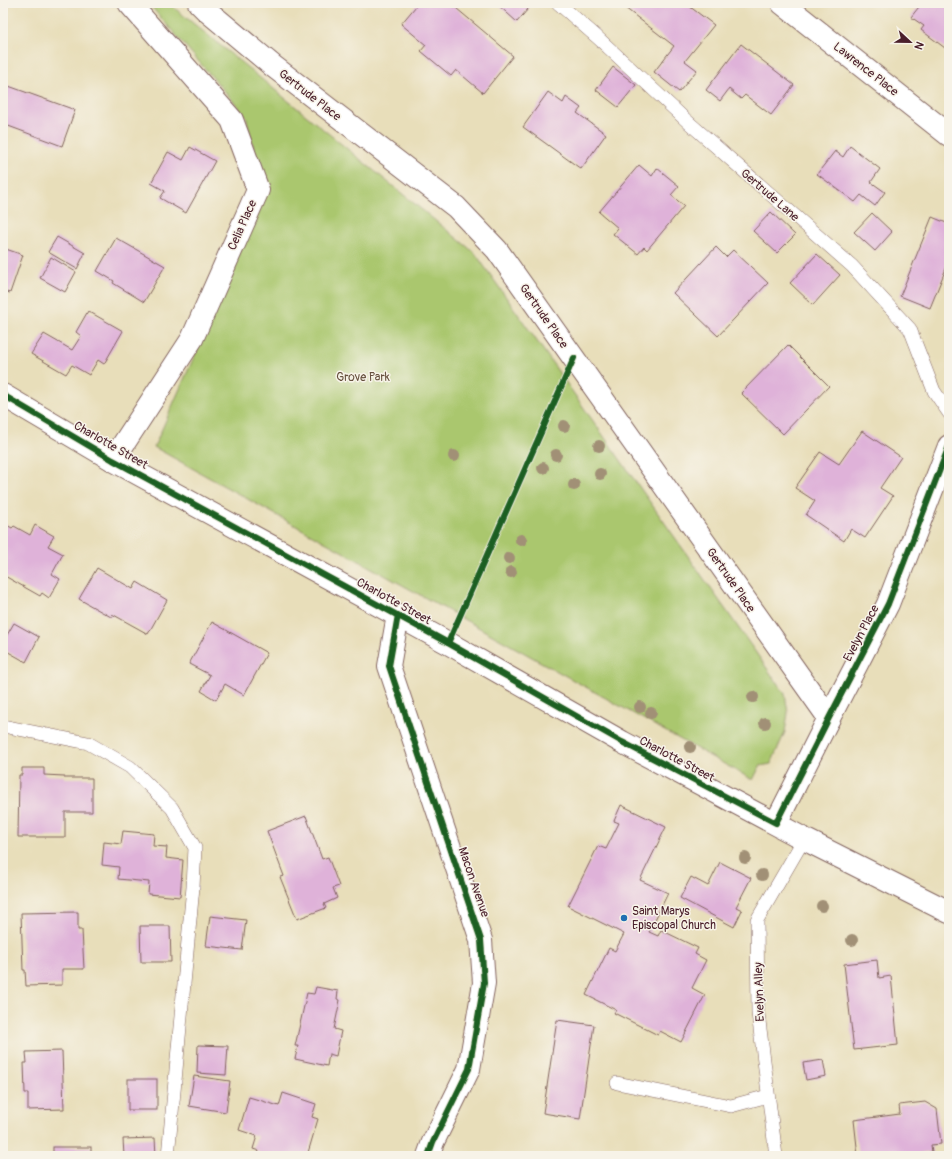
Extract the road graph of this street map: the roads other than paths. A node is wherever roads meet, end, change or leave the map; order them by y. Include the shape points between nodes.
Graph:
1 (129, 3) edge
2 (199, 3) edge
3 (558, 3) edge
4 (782, 3) edge
5 (949, 135) edge
6 (3, 395) edge
7 (949, 413) edge
8 (949, 446) edge
9 (113, 460) junction
10 (398, 615) junction
11 (829, 718) junction
12 (3, 726) edge
13 (776, 823) junction
14 (804, 839) junction
15 (949, 912) edge
16 (617, 1083) dead end
17 (768, 1096) junction
18 (168, 1156) edge
19 (428, 1156) edge
20 (776, 1156) edge

1 - 9 street, Celia Place via 232,120 258,190 192,339
2 - 11 street, Gertrude Place via 273,66 456,207 497,250
3 - 7 lane, Gertrude Lane via 852,266 910,329 934,391
4 - 5 street, Lawrence Place
6 - 9 street, Charlotte Street
8 - 11 street, Evelyn Place via 888,604
9 - 10 street, Charlotte Street
10 - 13 street, Charlotte Street via 622,742
10 - 19 street, Macon Avenue via 389,666 482,940 484,983 468,1069
11 - 13 street, Evelyn Place
12 - 18 lane via 88,743 130,767 172,808 195,848
13 - 14 street, Charlotte Street
14 - 15 street, Charlotte Street
14 - 17 lane, Evelyn Alley via 758,920 758,1013
16 - 17 lane via 731,1106
17 - 20 lane, Evelyn Alley

